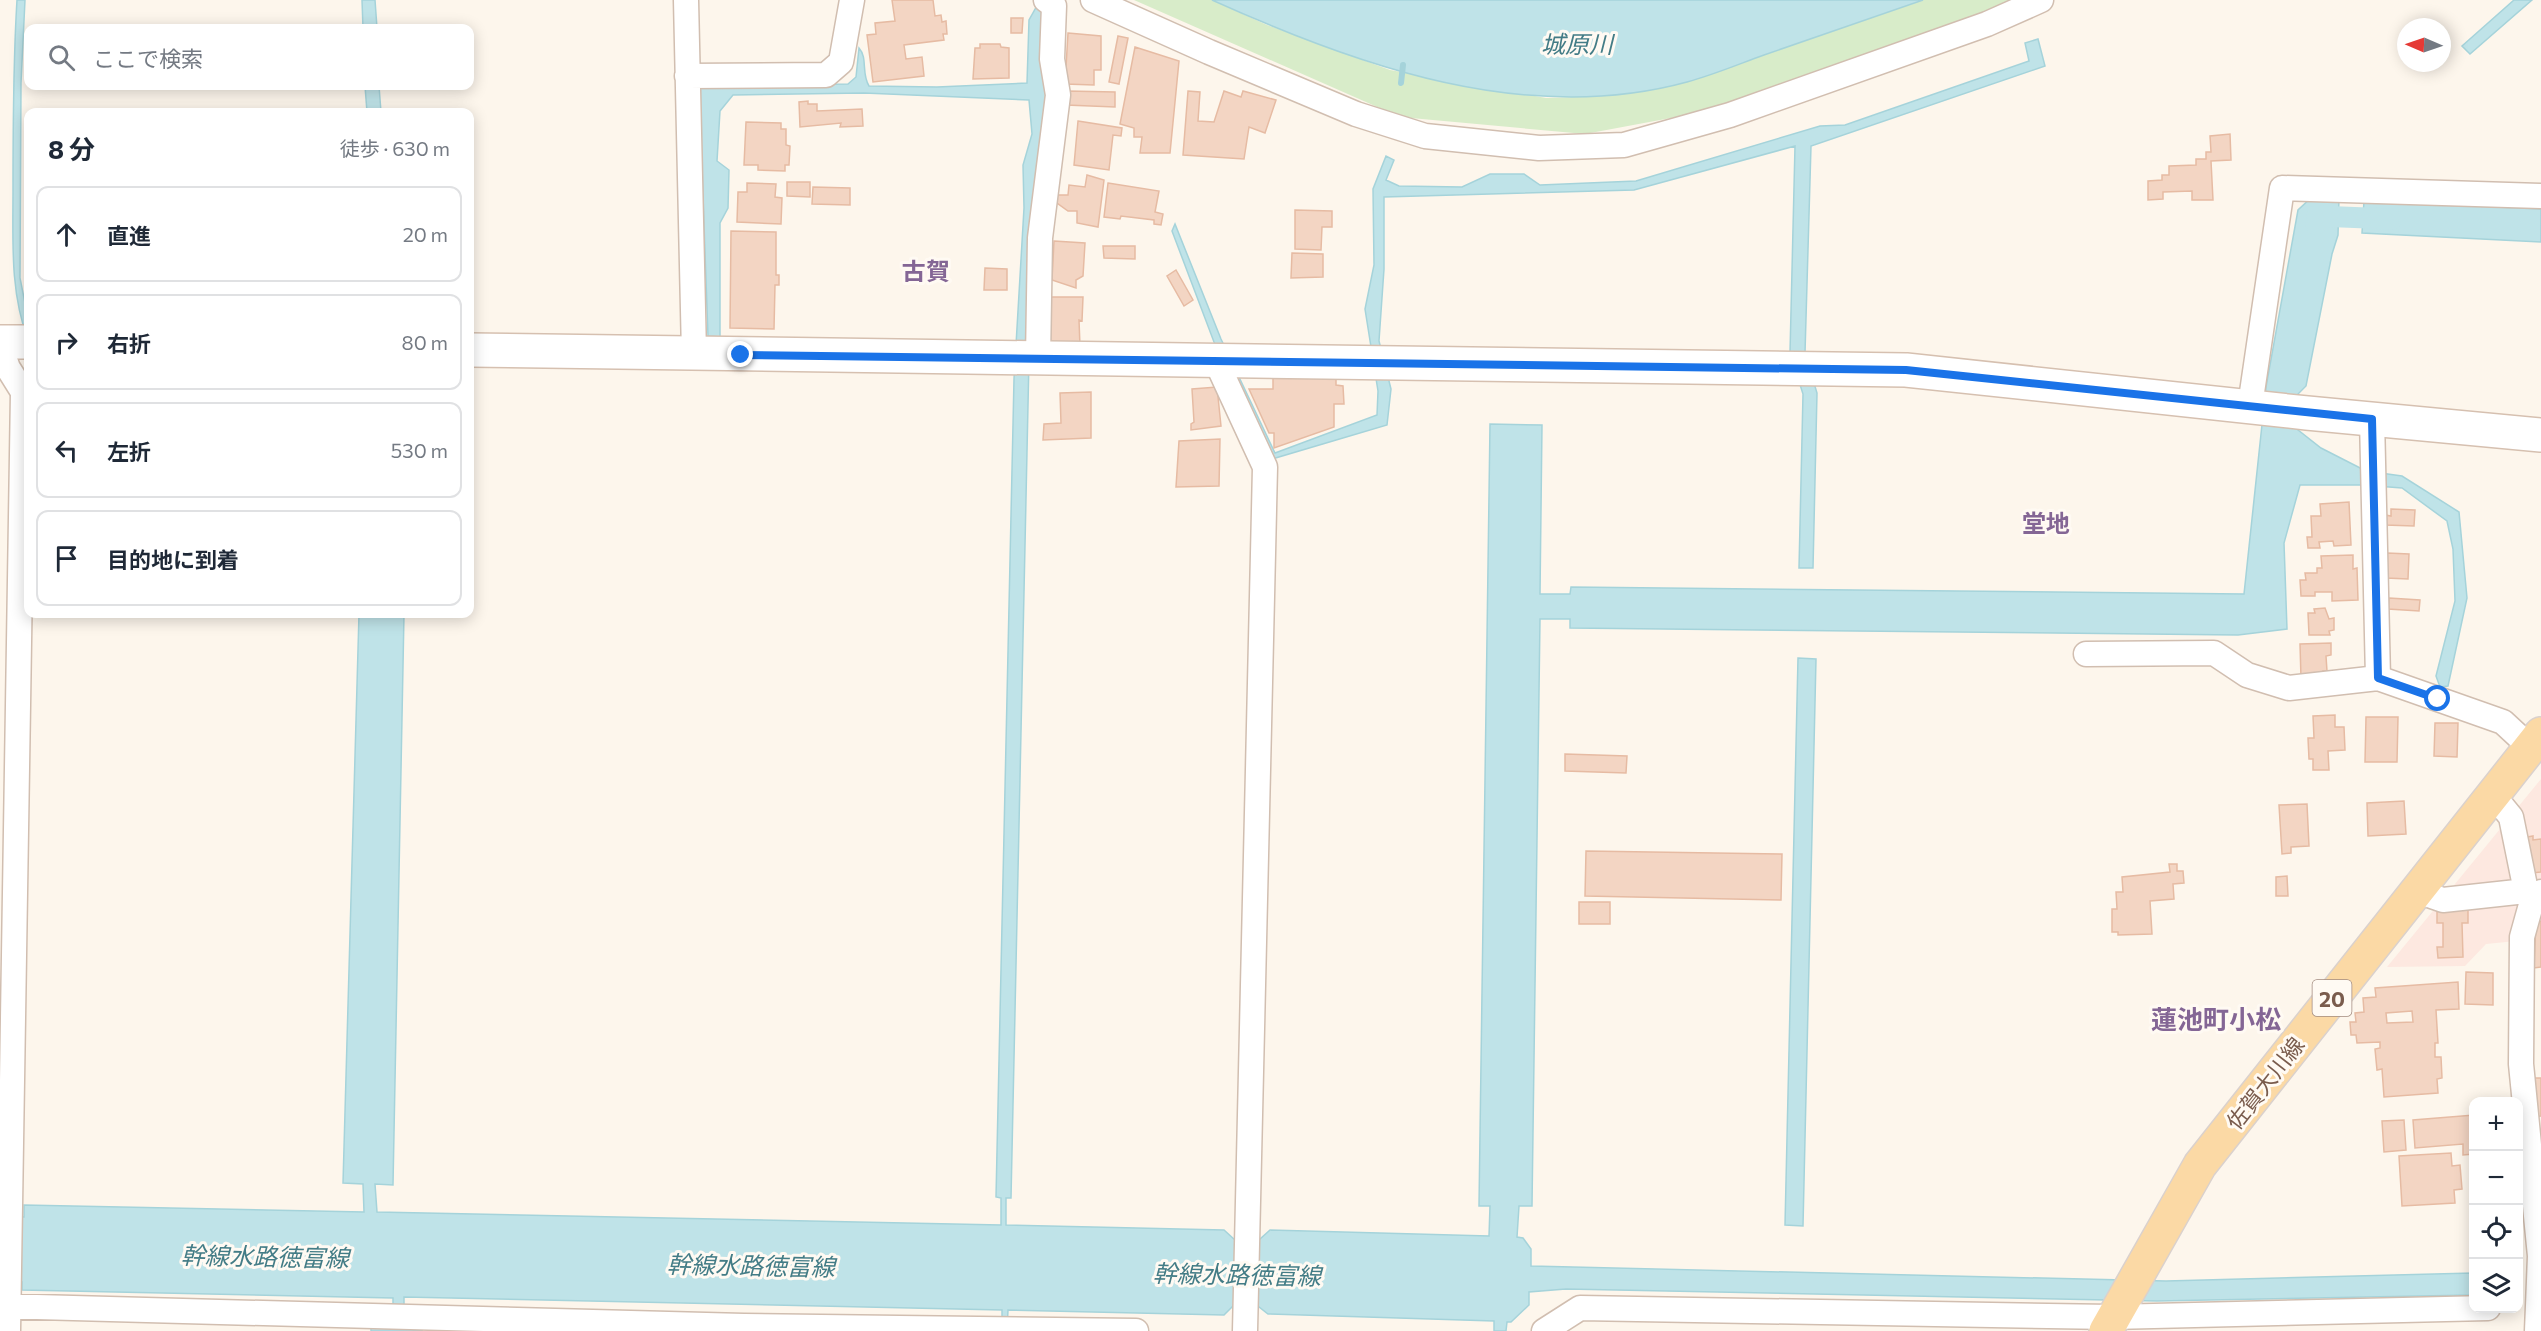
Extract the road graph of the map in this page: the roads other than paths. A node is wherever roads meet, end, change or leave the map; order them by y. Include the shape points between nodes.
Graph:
1 (686, 0) edge
2 (852, 0) edge
3 (1046, 0) edge
4 (1093, 0) edge
5 (2041, 0) edge
6 (687, 76) junction
7 (2541, 196) edge
8 (13, 343) edge
9 (474, 350) edge
10 (694, 354) junction
11 (1025, 358) junction
12 (1223, 361) junction
13 (2255, 407) junction
14 (2372, 419) junction
15 (2541, 435) edge
16 (2086, 654) dead end
17 (2378, 678) junction
18 (2536, 741) edge
19 (2493, 795) junction
20 (2417, 891) junction
21 (2533, 895) edge
22 (2533, 1130) edge
23 (2540, 1256) edge
24 (6, 1301) edge
25 (2469, 1309) edge
26 (2534, 1313) edge
27 (1245, 1323) edge
28 (2109, 1324) edge
29 (744, 1328) edge
30 (9, 1331) edge
31 (1136, 1331) edge
32 (1544, 1331) edge

1 - 6 street
2 - 6 street via 841,62 826,75
3 - 11 street via 1054,6 1052,59 1058,95
4 - 5 street via 1356,114 1425,136 1539,148 1623,145 1730,115 1987,24
6 - 10 street
7 - 13 street via 2282,188
8 - 24 street via 8,368 23,392 11,1207
9 - 10 street
10 - 11 street
11 - 12 street
12 - 13 street via 1906,370
12 - 27 street via 1265,467
13 - 14 street
14 - 15 street
14 - 17 street
16 - 17 street via 2214,654 2247,675 2289,688
17 - 18 street via 2503,722
18 - 19 main road, 佐賀大川線 / 20
19 - 20 main road, 佐賀大川線 / 20
19 - 21 street via 2511,817
20 - 21 street via 2443,900
20 - 28 main road, 佐賀大川線 / 20 via 2200,1165
21 - 22 street via 2522,936 2520,1064
22 - 23 street
23 - 26 street
24 - 29 street
24 - 30 street
25 - 28 street
28 - 32 street via 1580,1308
29 - 31 street

